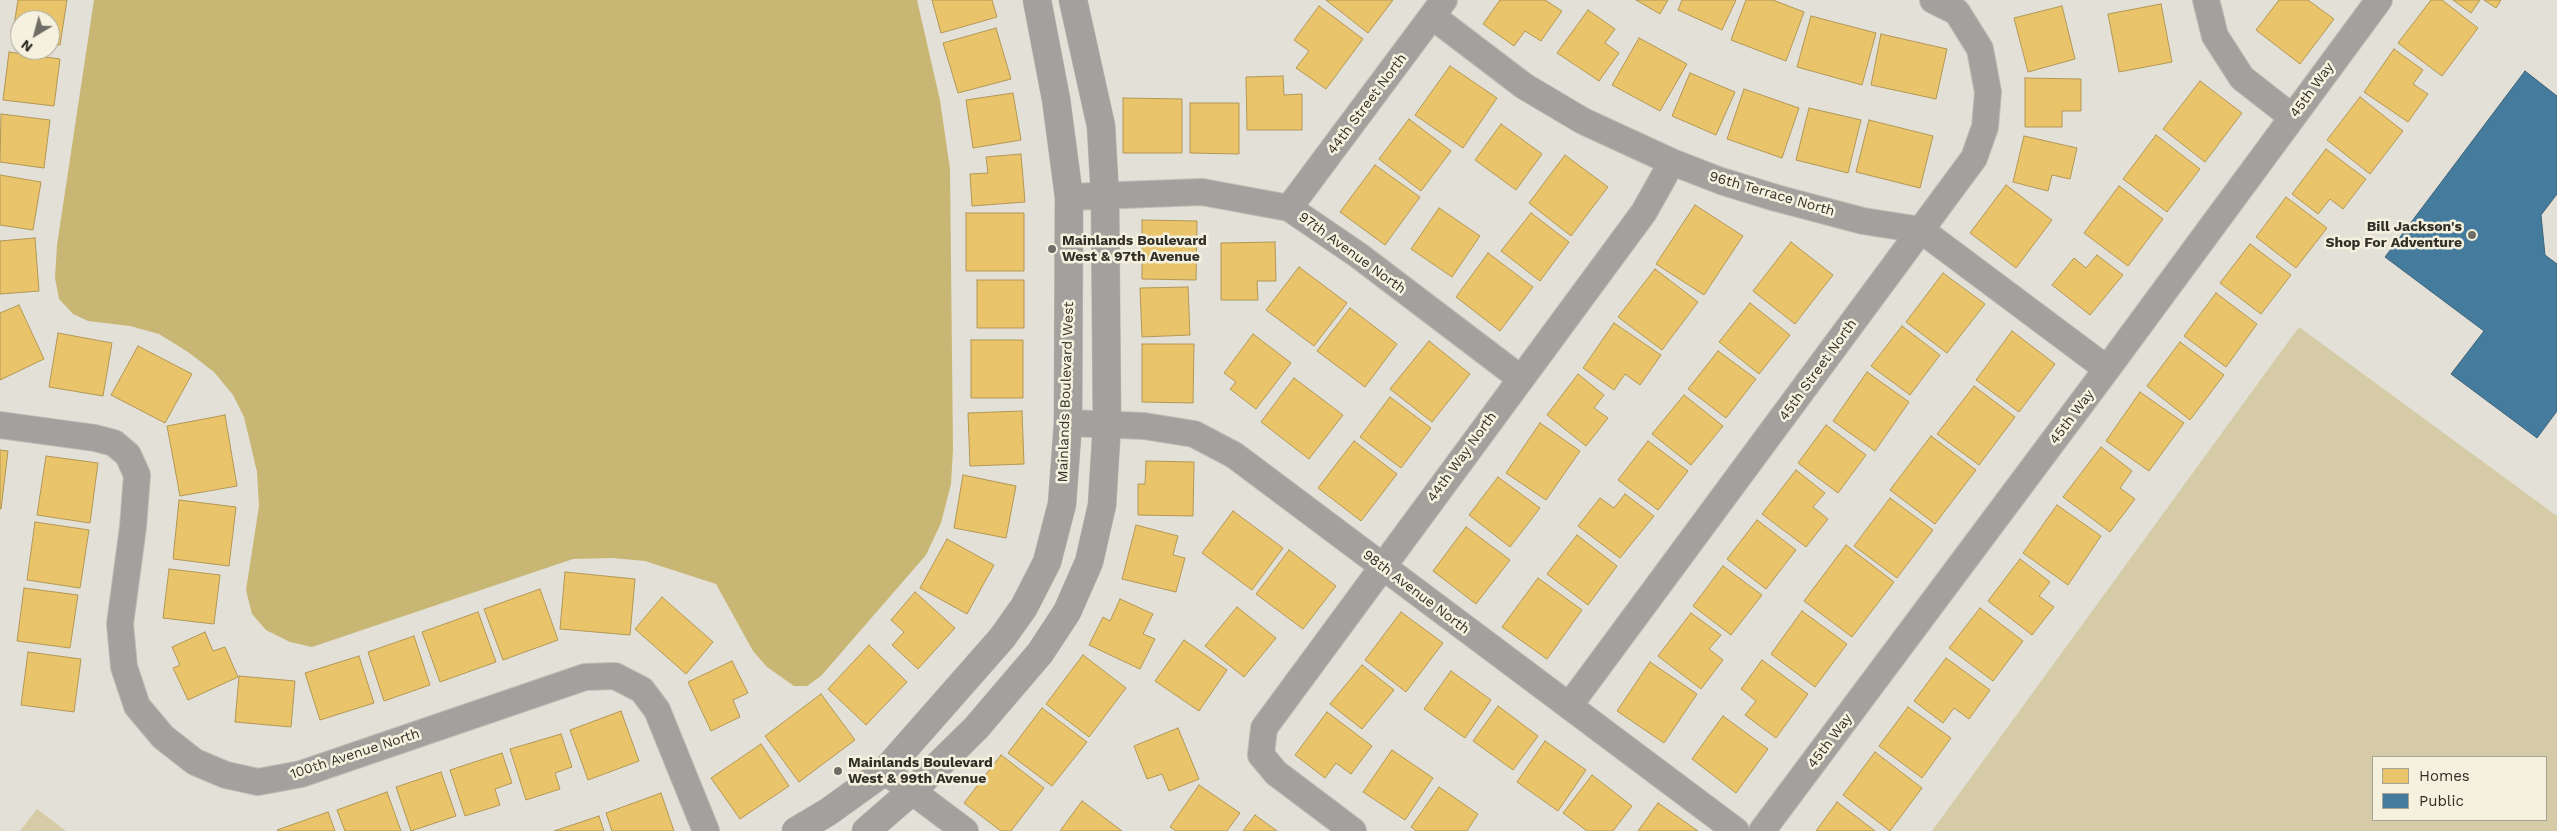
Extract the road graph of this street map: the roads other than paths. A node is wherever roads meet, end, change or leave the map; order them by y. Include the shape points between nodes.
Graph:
1 (1037, 0) edge
2 (1073, 0) edge
3 (1933, 0) edge
4 (2206, 0) edge
5 (2379, 0) edge
6 (1438, 8) edge
7 (2292, 117) junction
8 (1672, 162) junction
9 (1105, 196) junction
10 (1069, 197) junction
11 (1289, 208) junction
12 (1921, 230) junction
13 (2108, 369) junction
14 (1520, 378) junction
15 (1068, 423) junction
16 (1107, 424) junction
17 (0, 425) edge
18 (1382, 567) junction
19 (1569, 706) junction
20 (885, 771) junction
21 (912, 791) junction
22 (706, 831) edge
23 (796, 831) edge
24 (866, 831) edge
25 (965, 831) edge
26 (1354, 831) edge
27 (1736, 831) edge
28 (1762, 831) edge

1 - 10 street, Mainlands Boulevard West via 1056,99
2 - 9 street via 1101,126
3 - 12 street, 45th Street North via 1957,12 1980,49 1988,92 1986,127 1974,158
4 - 7 street via 2216,36 2242,78
5 - 7 street, 45th Way
6 - 8 street, 96th Terrace North via 1524,86 1583,121
6 - 11 street, 44th Street North
7 - 13 street, 45th Way
8 - 12 street, 96th Terrace North via 1721,182 1785,200 1863,221
8 - 14 street, 44th Way North via 1644,212
9 - 10 street, 97th Avenue North
9 - 11 street, 97th Avenue North via 1202,192
9 - 16 street
10 - 15 street, Mainlands Boulevard West
11 - 14 street, 97th Avenue North via 1358,255
12 - 13 street, 96th Terrace North
12 - 19 street, 45th Street North
13 - 28 street, 45th Way
14 - 18 street, 44th Way North
15 - 16 street, 98th Avenue North
15 - 20 street, Mainlands Boulevard West via 1062,504 1047,562 1024,607 1002,638
16 - 18 street, 98th Avenue North via 1194,434 1234,455
16 - 21 street via 1102,505 1089,562 1067,612 1034,661 976,728
17 - 22 street, 100th Avenue North via 95,438 114,443 128,455 137,475 120,624 124,667 137,706 163,737 195,762 226,775 258,782 302,774 585,677 615,676 642,690 657,710
18 - 19 street, 98th Avenue North
18 - 26 street, 44th Way North via 1264,728 1261,755 1276,773
19 - 27 street, 98th Avenue North
20 - 21 street
20 - 23 street, Mainlands Boulevard West
21 - 24 street
21 - 25 street

